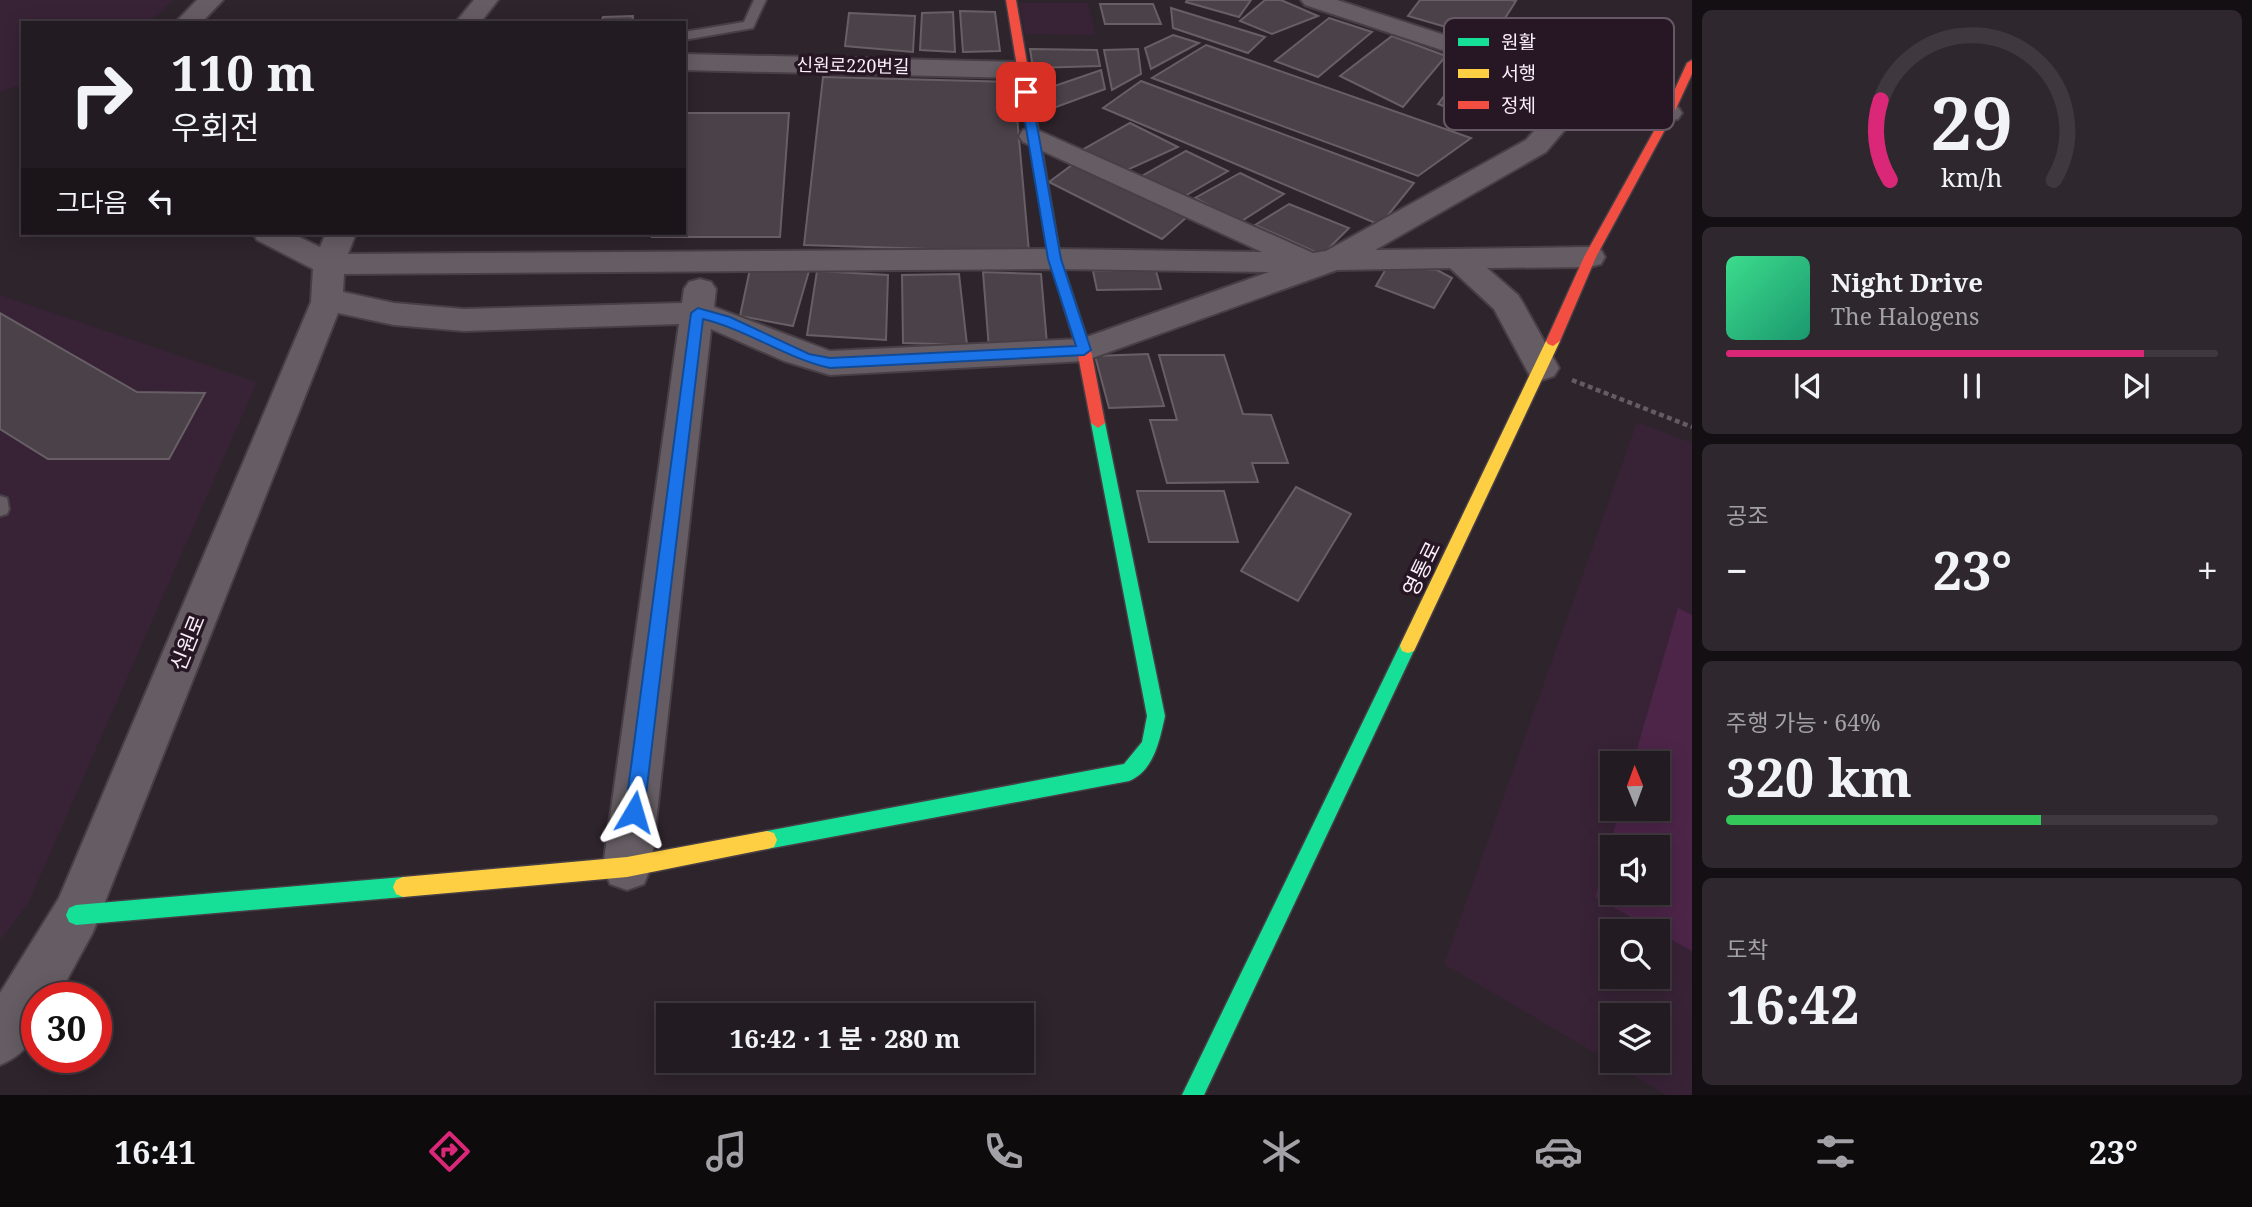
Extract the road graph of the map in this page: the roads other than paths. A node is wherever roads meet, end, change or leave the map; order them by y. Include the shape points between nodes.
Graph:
1 (211, 0) edge
2 (486, 0) edge
3 (760, 0) edge
4 (1011, 0) edge
5 (1313, 0) edge
6 (1388, 11) edge
7 (189, 21) edge
8 (469, 21) edge
9 (1444, 33) edge
10 (686, 36) edge
11 (686, 62) edge
12 (1692, 63) edge
13 (1022, 70) junction
14 (1674, 102) edge
15 (1550, 130) edge
16 (1660, 130) edge
17 (1033, 136) junction
18 (272, 235) edge
19 (1590, 257) junction
20 (1055, 259) junction
21 (1458, 259) junction
22 (704, 262) junction
23 (1323, 262) junction
24 (333, 266) edge
25 (698, 313) junction
26 (1084, 350) junction
27 (1542, 369) junction
28 (0, 503) edge
29 (0, 509) edge
30 (627, 867) junction
31 (76, 915) junction
32 (0, 1038) edge
33 (1193, 1095) edge

1 - 7 street
2 - 8 street
3 - 10 lane via 749,25
4 - 13 street
5 - 6 street
6 - 9 street
11 - 13 street, 신원로220번길
12 - 14 street, 영통로
13 - 17 street
15 - 23 street via 1536,146
16 - 19 street, 영통로
17 - 20 street
17 - 23 street
18 - 24 street
19 - 21 street
19 - 27 street, 영통로
20 - 22 street
20 - 23 street
20 - 26 street
21 - 23 street
21 - 27 street via 1507,303
22 - 24 street
22 - 25 street
23 - 26 street
24 - 25 street via 347,303 394,314 464,320
24 - 31 street, 신원로
25 - 26 street via 725,320 806,358 830,363
25 - 30 street
26 - 30 street via 1156,716 1150,747 1129,772
27 - 33 street, 영통로
28 - 29 lane
30 - 31 street
31 - 32 street, 신원로

